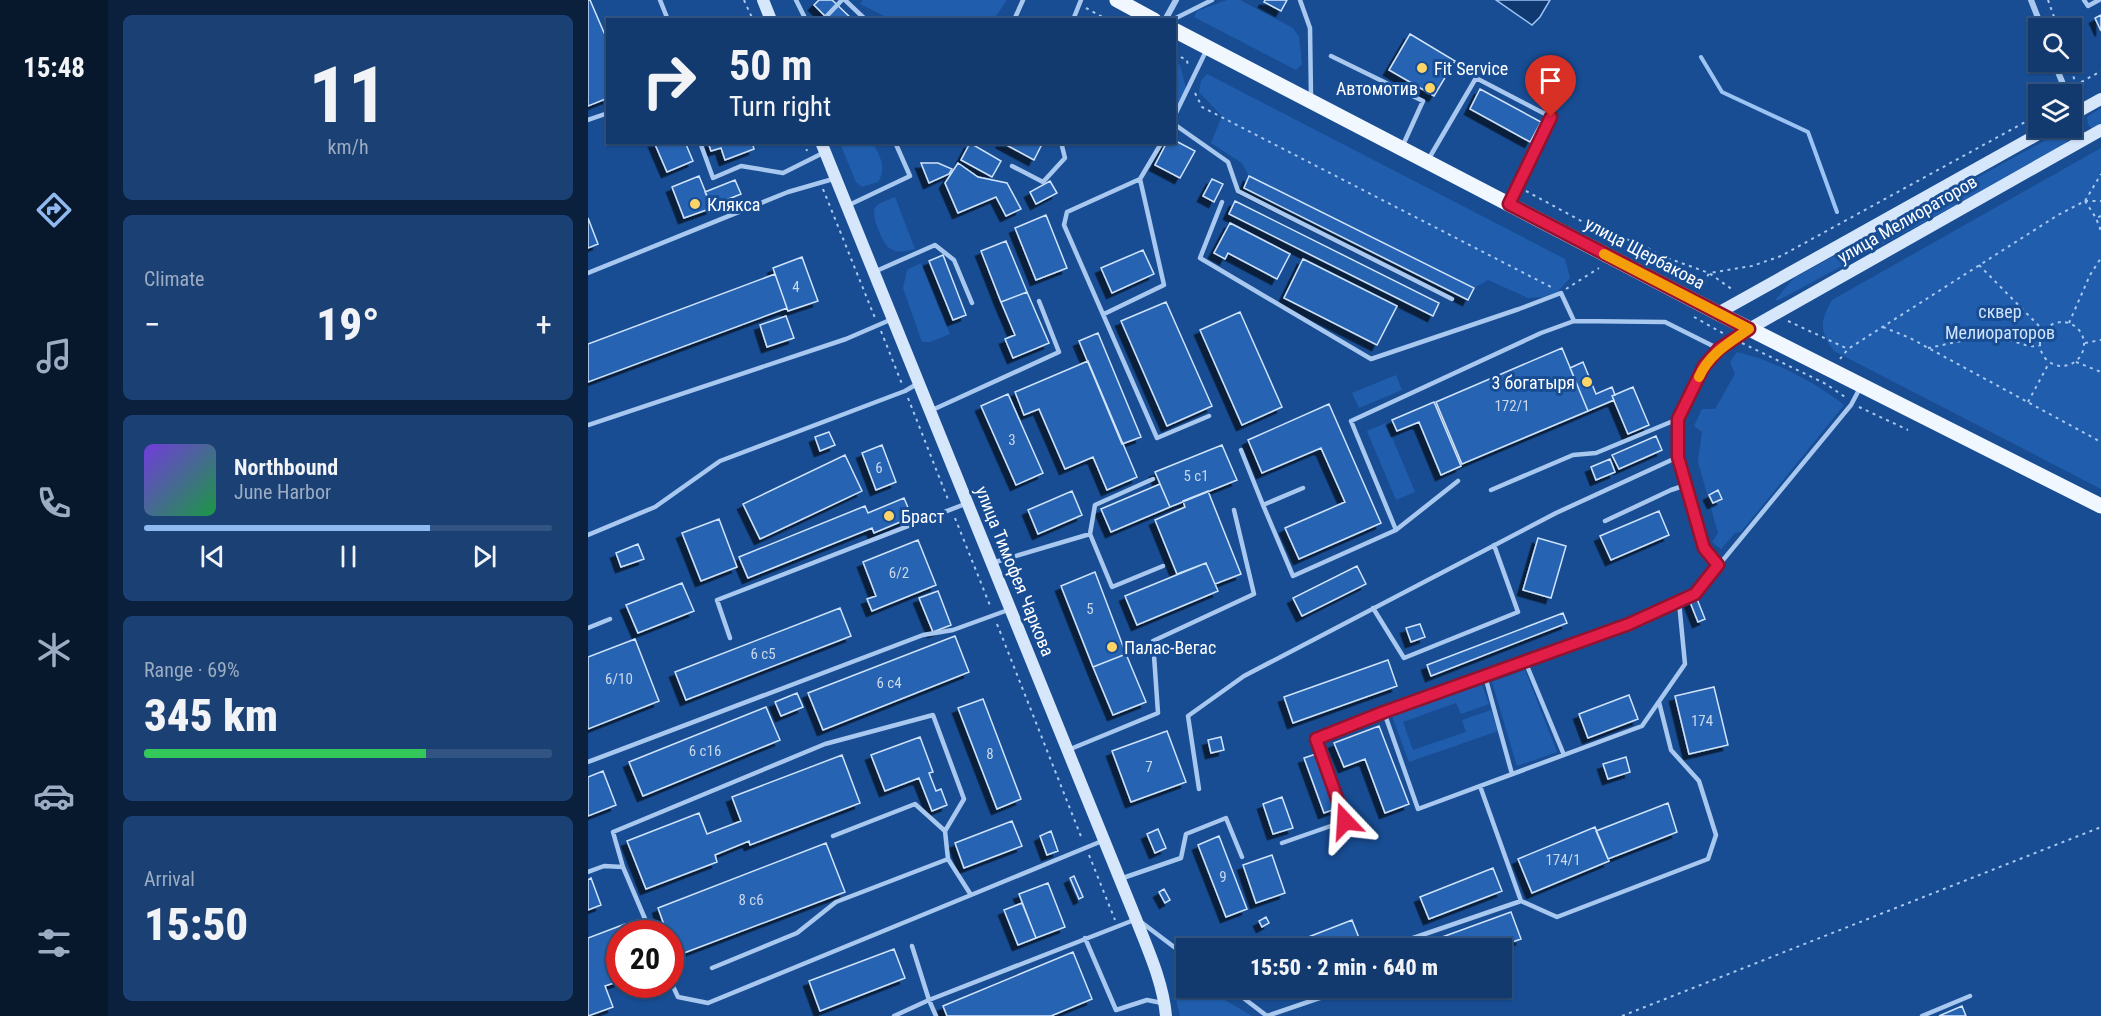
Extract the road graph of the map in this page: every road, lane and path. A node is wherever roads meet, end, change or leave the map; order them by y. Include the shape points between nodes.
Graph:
1 (660, 0) edge
2 (744, 0) edge
3 (764, 0) edge
4 (796, 0) edge
5 (843, 0) edge
6 (1023, 0) edge
7 (1117, 0) edge
8 (1176, 0) edge
9 (1212, 0) edge
10 (1300, 0) edge
11 (2031, 0) edge
12 (2048, 0) edge
13 (2084, 0) edge
14 (2099, 0) edge
15 (1080, 2) edge
16 (667, 18) edge
17 (752, 18) edge
18 (770, 18) edge
19 (805, 18) edge
20 (825, 18) edge
21 (864, 18) edge
22 (1015, 18) edge
23 (1074, 18) edge
24 (1105, 18) edge
25 (1151, 18) edge
26 (1166, 18) edge
27 (1176, 18) edge
28 (2038, 18) edge
29 (2054, 18) edge
30 (1176, 31) edge
31 (1208, 47) junction
32 (1176, 55) edge
33 (1331, 56) dead end
34 (2101, 71) edge
35 (2071, 72) edge
36 (1191, 83) junction
37 (2101, 99) edge
38 (1311, 100) junction
39 (2082, 108) edge
40 (1176, 113) edge
41 (606, 114) edge
42 (588, 120) edge
43 (2028, 120) edge
44 (1176, 125) edge
45 (2101, 130) edge
46 (2082, 135) edge
47 (2031, 138) edge
48 (2084, 140) junction
49 (701, 144) edge
50 (805, 144) edge
51 (896, 144) edge
52 (1061, 144) edge
53 (1161, 144) edge
54 (823, 147) edge
55 (1402, 147) junction
56 (811, 159) junction
57 (1427, 161) junction
58 (1012, 166) dead end
59 (2101, 174) edge
60 (836, 178) junction
61 (1140, 179) junction
62 (821, 184) junction
63 (1518, 187) junction
64 (2085, 201) junction
65 (2101, 201) edge
66 (1222, 202) dead end
67 (1509, 204) junction
68 (847, 206) junction
69 (2101, 216) edge
70 (2096, 218) junction
71 (2101, 231) edge
72 (2101, 258) edge
73 (1979, 266) junction
74 (874, 272) junction
75 (588, 273) edge
76 (1709, 273) junction
77 (1561, 293) junction
78 (1745, 298) junction
79 (1452, 299) dead end
80 (1039, 301) dead end
81 (1695, 302) junction
82 (972, 303) dead end
83 (1104, 314) junction
84 (1718, 314) junction
85 (1775, 315) junction
86 (893, 319) junction
87 (1574, 321) junction
88 (2069, 323) junction
89 (878, 325) junction
90 (1883, 327) junction
91 (1749, 329) junction
92 (2044, 331) junction
93 (2101, 340) edge
94 (2085, 343) junction
95 (2040, 346) junction
96 (1928, 348) junction
97 (1719, 349) junction
98 (1848, 349) junction
99 (2076, 362) junction
100 (2049, 363) junction
101 (2101, 372) edge
102 (1829, 377) junction
103 (919, 383) junction
104 (1861, 386) junction
105 (905, 391) junction
106 (2028, 402) junction
107 (930, 411) junction
108 (1209, 416) dead end
109 (1678, 419) junction
110 (588, 425) edge
111 (2101, 442) edge
112 (1241, 450) dead end
113 (1678, 457) junction
114 (1153, 479) dead end
115 (1458, 481) dead end
116 (1686, 485) junction
117 (1303, 488) dead end
118 (1491, 490) dead end
119 (968, 502) junction
120 (1263, 505) junction
121 (2101, 506) edge
122 (951, 509) junction
123 (1234, 510) dead end
124 (1605, 521) dead end
125 (1396, 530) junction
126 (1090, 534) junction
127 (588, 535) edge
128 (1494, 545) junction
129 (992, 563) junction
130 (1718, 565) junction
131 (1163, 566) dead end
132 (1679, 602) junction
133 (1373, 608) junction
134 (1011, 609) junction
135 (993, 615) junction
136 (610, 619) dead end
137 (588, 627) edge
138 (730, 638) dead end
139 (1525, 661) junction
140 (1485, 676) junction
141 (1659, 702) junction
142 (1384, 712) junction
143 (1068, 750) junction
144 (1564, 755) junction
145 (588, 762) edge
146 (1512, 774) junction
147 (1480, 786) junction
148 (1199, 789) dead end
149 (2101, 827) edge
150 (945, 831) junction
151 (833, 836) dead end
152 (1104, 840) junction
153 (1282, 843) dead end
154 (1086, 848) junction
155 (1242, 857) dead end
156 (948, 859) junction
157 (623, 867) junction
158 (588, 872) edge
159 (1120, 879) junction
160 (971, 896) junction
161 (1521, 901) junction
162 (1136, 919) junction
163 (645, 920) edge
164 (1118, 926) junction
165 (1085, 938) junction
166 (1413, 938) edge
167 (912, 946) dead end
168 (1176, 949) edge
169 (712, 968) dead end
170 (1970, 996) dead end
171 (683, 998) edge
172 (1244, 998) edge
173 (1320, 998) edge
174 (928, 1000) junction
175 (1165, 1010) edge
176 (894, 1016) edge
177 (936, 1016) edge
178 (1622, 1016) edge
179 (1922, 1016) edge

1 - 16 lane
2 - 17 path
3 - 18 main road
4 - 19 lane
5 - 20 lane
5 - 21 lane
6 - 22 lane
7 - 25 main road
8 - 26 street
9 - 27 lane
10 - 38 lane via 1310,28
11 - 28 street
12 - 29 path
13 - 14 lane via 2088,6
15 - 23 lane
15 - 24 path
30 - 31 main road, улица Щербакова
31 - 36 lane
31 - 38 main road, улица Щербакова
32 - 36 path via 1187,60
33 - 55 lane via 1423,100
34 - 35 path via 2076,85
36 - 40 lane
36 - 77 path via 1202,107
37 - 39 main road
38 - 55 main road, улица Щербакова
41 - 42 lane
43 - 76 path via 1781,256 1752,266
44 - 79 lane via 1228,162 1238,191
45 - 48 main road, улица Мелиораторов
46 - 48 street
47 - 78 main road, улица Мелиораторов
48 - 85 main road, улица Мелиораторов
49 - 56 lane via 713,178 741,166 783,173
50 - 56 path
51 - 68 lane via 910,176
52 - 58 lane via 1065,158 1043,182
53 - 61 lane
54 - 56 lane
54 - 60 main road, улица Тимофея Чаркова
55 - 57 main road, улица Щербакова
57 - 63 lane via 1476,78 1551,117
57 - 67 main road, улица Щербакова
59 - 64 path
60 - 62 lane
60 - 68 main road, улица Тимофея Чаркова
61 - 83 lane via 1164,285
61 - 83 lane via 1067,212 1064,225
62 - 75 lane via 788,192
62 - 89 path
63 - 67 lane
63 - 76 path via 1598,230
64 - 65 path
64 - 70 path
64 - 73 path
66 - 77 lane via 1200,258 1371,359
67 - 81 main road, улица Щербакова
68 - 74 main road, улица Тимофея Чаркова
69 - 70 path
70 - 71 path
72 - 88 path
73 - 90 path
73 - 92 path
74 - 82 lane via 935,245 954,260
74 - 86 main road, улица Тимофея Чаркова
76 - 78 path
76 - 81 path
77 - 87 lane
78 - 84 main road, улица Мелиораторов
80 - 107 lane via 1059,352
81 - 84 main road, улица Щербакова
83 - 108 lane via 1157,438
84 - 91 main road, улица Щербакова
85 - 91 main road, улица Мелиораторов
85 - 98 path
86 - 89 lane
86 - 103 main road, улица Тимофея Чаркова
87 - 97 lane via 1665,322
87 - 125 lane via 1351,421
88 - 92 path via 2051,324
88 - 94 path via 2082,334
89 - 105 path
89 - 110 lane
90 - 96 path
90 - 98 path
91 - 97 lane
91 - 102 main road, улица Щербакова
92 - 95 path
93 - 94 path
94 - 99 path
95 - 96 path via 1983,338
95 - 100 path
96 - 106 path
97 - 109 lane via 1704,366
98 - 102 path
99 - 100 path via 2064,367
99 - 101 path
100 - 106 path
102 - 104 main road, улица Щербакова
103 - 105 lane
103 - 107 main road, улица Тимофея Чаркова
104 - 121 main road, улица Щербакова
104 - 130 lane via 1851,405
105 - 122 path
105 - 127 lane via 720,461 655,507
106 - 111 path
107 - 119 main road, улица Тимофея Чаркова
109 - 113 lane
109 - 118 lane via 1596,453 1573,455
112 - 120 lane
113 - 116 lane
113 - 128 lane
114 - 126 lane via 1095,505
115 - 125 lane
116 - 124 lane
116 - 130 lane via 1704,548
117 - 120 lane
119 - 122 lane
119 - 129 main road, улица Тимофея Чаркова
120 - 125 lane via 1293,576
122 - 135 path
122 - 138 lane via 717,600
123 - 143 lane via 1254,594 1154,641 1158,713
126 - 129 lane
126 - 131 lane via 1112,587
128 - 133 lane
128 - 133 lane via 1518,612 1404,658
129 - 134 main road, улица Тимофея Чаркова
130 - 132 lane via 1695,594
132 - 139 lane
132 - 141 lane via 1685,664
133 - 148 lane via 1244,676 1188,716
134 - 135 lane
134 - 143 main road, улица Тимофея Чаркова
135 - 145 lane via 953,630 923,635
135 - 154 path
136 - 137 lane
139 - 140 lane
139 - 144 lane
140 - 142 lane
140 - 146 lane
141 - 144 lane via 1642,726
141 - 161 lane via 1671,750 1699,781 1716,835 1708,860 1557,917
142 - 147 lane via 1418,809
142 - 153 lane via 1316,739 1345,821
143 - 152 main road, улица Тимофея Чаркова
144 - 146 lane
146 - 147 lane
147 - 161 lane
149 - 178 path
150 - 151 lane via 915,804
150 - 156 lane
150 - 157 lane via 964,799 933,715 825,744 613,832
152 - 154 lane
152 - 159 main road, улица Тимофея Чаркова
154 - 160 lane
154 - 164 path
155 - 159 lane via 1226,818 1186,834 1181,858
156 - 160 lane
156 - 169 lane via 836,902 797,933
157 - 158 lane via 604,866
157 - 163 lane
159 - 162 main road, улица Тимофея Чаркова
160 - 171 lane via 708,1003
161 - 166 lane
162 - 164 lane
162 - 168 lane
162 - 175 main road, улица Тимофея Чаркова via 1154,965
164 - 165 lane
165 - 174 lane
165 - 175 lane via 1116,1010 1147,1000
167 - 174 lane
170 - 179 lane
172 - 173 lane via 1268,1016
174 - 176 lane
174 - 177 lane

